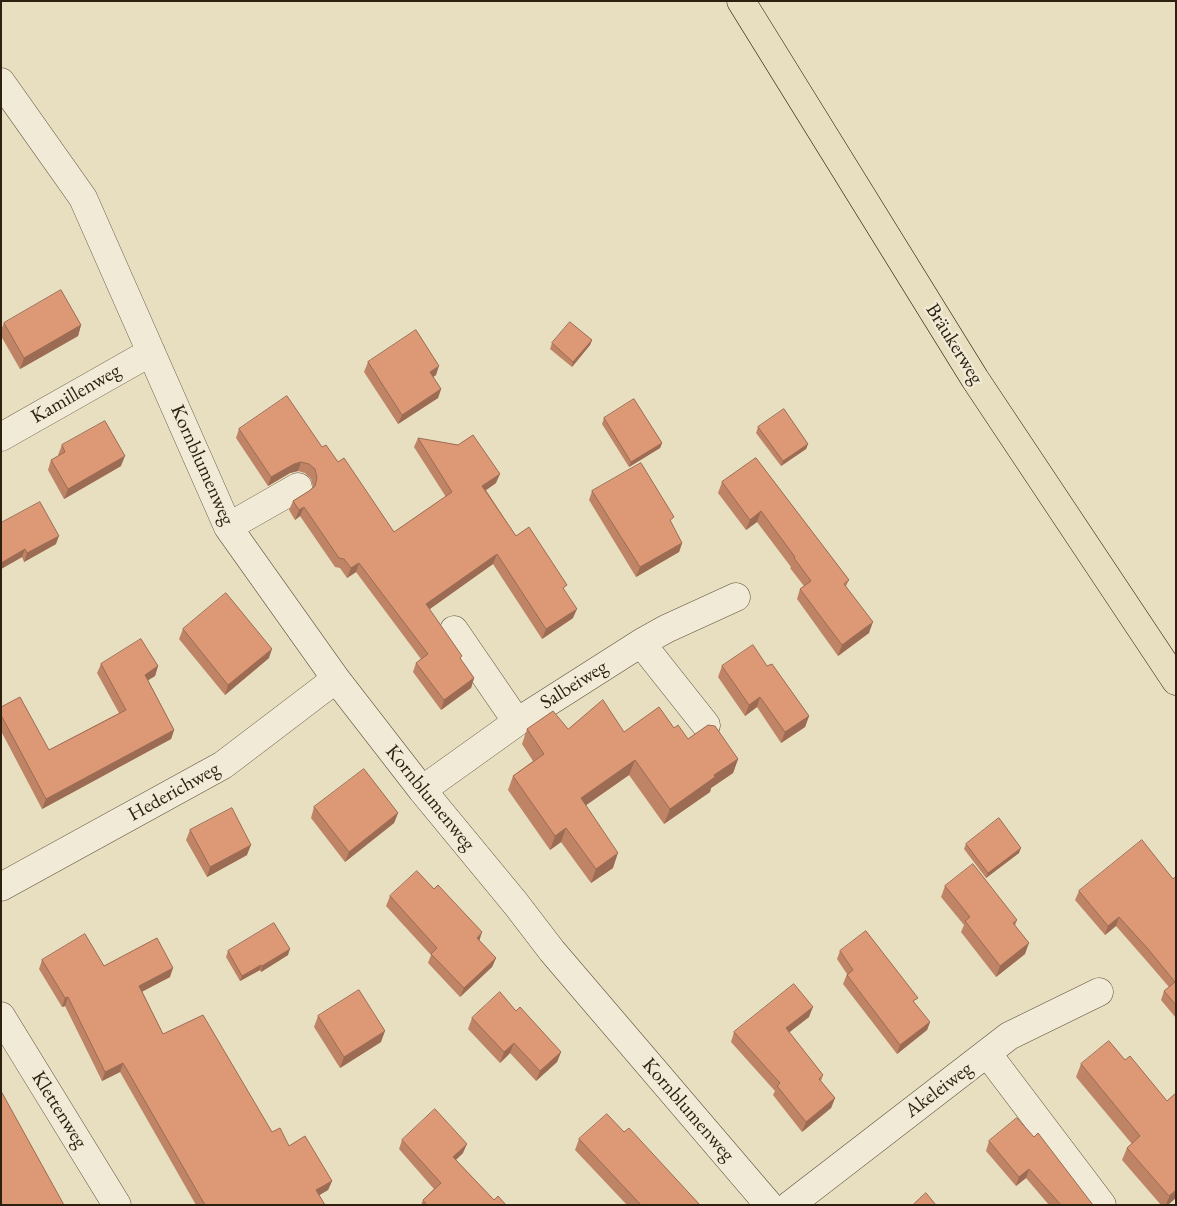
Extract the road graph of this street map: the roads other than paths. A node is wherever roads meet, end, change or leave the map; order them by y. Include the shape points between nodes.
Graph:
1 (741, 1) edge
2 (1, 82) edge
3 (151, 352) junction
4 (1, 437) edge
5 (298, 487) dead end
6 (228, 527) junction
7 (736, 597) dead end
8 (454, 630) dead end
9 (640, 643) junction
10 (336, 679) junction
11 (1176, 681) edge
12 (517, 722) junction
13 (706, 725) edge
14 (422, 790) junction
15 (1, 887) edge
16 (1098, 992) dead end
17 (1, 1016) edge
18 (987, 1054) junction
19 (117, 1205) edge
20 (770, 1205) edge
21 (790, 1205) edge
22 (1102, 1205) edge

1 - 11 main road, Bräukerweg via 974,378
2 - 3 street, Kornblumenweg via 83,198
3 - 4 street, Kamillenweg
3 - 6 street, Kornblumenweg
5 - 6 street
6 - 10 street, Kornblumenweg
7 - 9 street, Salbeiweg
8 - 12 street
9 - 12 street, Salbeiweg
9 - 13 street
10 - 14 street, Kornblumenweg
10 - 15 street, Hederichweg via 223,765
12 - 14 street, Salbeiweg
14 - 20 street, Kornblumenweg via 552,951
16 - 18 street, Akeleiweg via 1009,1036
17 - 19 street, Klettenweg
18 - 21 street, Akeleiweg
18 - 22 street

